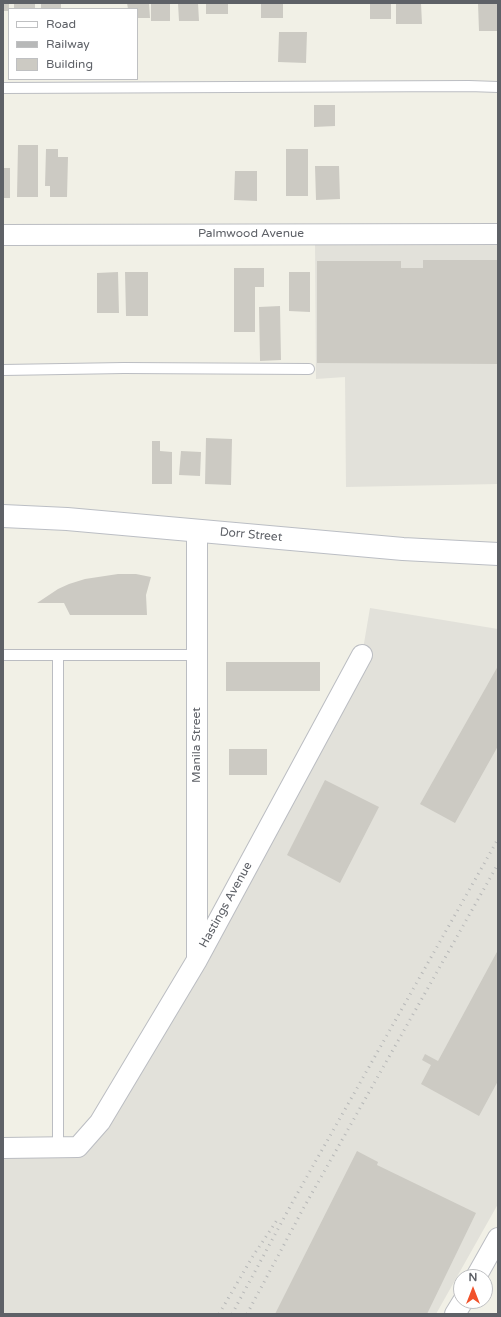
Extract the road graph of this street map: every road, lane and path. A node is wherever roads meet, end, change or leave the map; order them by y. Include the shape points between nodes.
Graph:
1 (498, 87) edge
2 (3, 88) edge
3 (498, 234) edge
4 (3, 235) edge
5 (309, 369) dead end
6 (3, 370) edge
7 (3, 516) edge
8 (197, 530) junction
9 (498, 554) edge
10 (3, 655) edge
11 (58, 655) junction
12 (197, 655) junction
13 (362, 655) dead end
14 (196, 960) junction
15 (58, 1147) junction
16 (3, 1148) edge
17 (498, 1238) edge
18 (481, 1269) edge

1 - 2 lane
3 - 4 street, Palmwood Avenue
5 - 6 lane
7 - 8 main road, Dorr Street
8 - 9 main road, Dorr Street via 403,549
8 - 12 street, Manila Street
10 - 11 lane
11 - 12 lane
11 - 15 lane
12 - 14 street, Manila Street
13 - 14 street, Hastings Avenue
14 - 15 street, Hastings Avenue via 100,1122 78,1147
15 - 16 street
17 - 18 street

